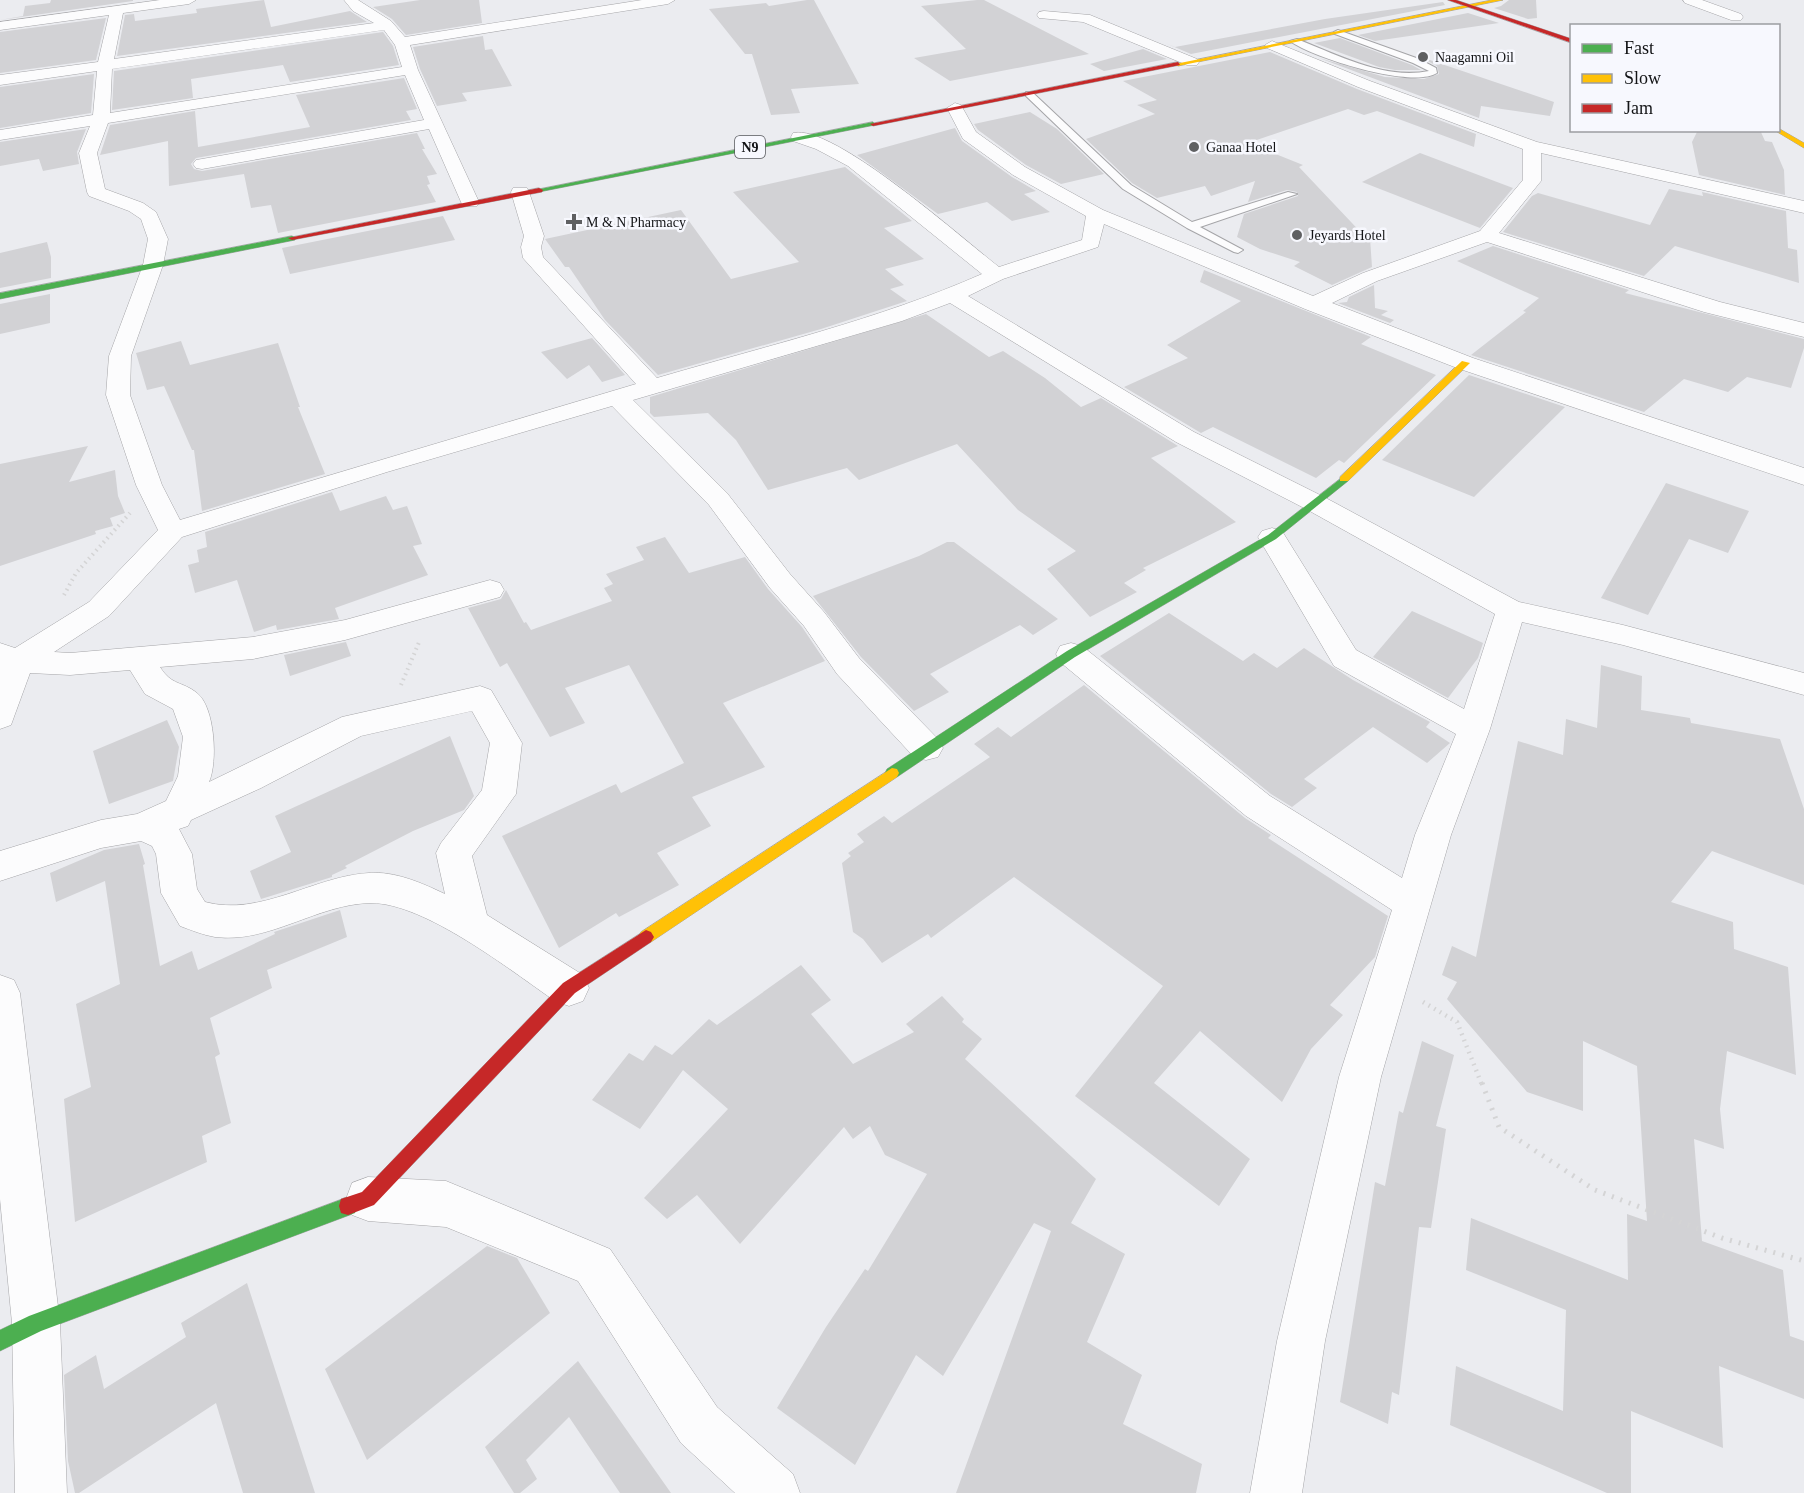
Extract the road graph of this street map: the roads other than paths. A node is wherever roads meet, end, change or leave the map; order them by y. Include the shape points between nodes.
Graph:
1 (189, 0) edge
2 (351, 0) edge
3 (668, 0) edge
4 (1451, 0) edge
5 (1500, 0) edge
6 (1690, 0) edge
7 (1470, 6) junction
8 (117, 10) junction
9 (1044, 15) dead end
10 (1736, 17) dead end
11 (387, 25) junction
12 (0, 26) edge
13 (1338, 32) junction
14 (1570, 40) edge
15 (1294, 41) junction
16 (402, 42) junction
17 (1272, 45) junction
18 (1388, 51) junction
19 (1350, 61) junction
20 (1192, 62) junction
21 (105, 65) junction
22 (410, 70) junction
23 (0, 80) edge
24 (1029, 94) junction
25 (955, 108) junction
26 (101, 120) junction
27 (436, 123) junction
28 (1780, 132) edge
29 (0, 135) edge
30 (799, 137) junction
31 (1532, 146) junction
32 (1804, 146) edge
33 (202, 164) dead end
34 (520, 192) junction
35 (1292, 194) dead end
36 (471, 202) junction
37 (1804, 207) edge
38 (1096, 214) junction
39 (1191, 226) junction
40 (1487, 235) junction
41 (1155, 239) junction
42 (1091, 243) junction
43 (1238, 250) dead end
44 (153, 265) junction
45 (996, 275) junction
46 (952, 295) junction
47 (0, 296) edge
48 (1313, 304) junction
49 (1804, 330) edge
50 (1465, 363) junction
51 (653, 388) junction
52 (617, 398) junction
53 (1804, 477) edge
54 (1315, 503) junction
55 (172, 531) junction
56 (1272, 537) junction
57 (490, 590) dead end
58 (1511, 610) junction
59 (1071, 654) junction
60 (9, 657) edge
61 (140, 659) junction
62 (1804, 684) edge
63 (0, 717) edge
64 (1473, 729) junction
65 (926, 748) junction
66 (162, 823) junction
67 (0, 866) edge
68 (1412, 904) junction
69 (470, 925) junction
70 (569, 988) junction
71 (0, 993) edge
72 (368, 1198) junction
73 (18, 1332) edge
74 (41, 1493) edge
75 (774, 1493) edge
76 (1276, 1493) edge

1 - 8 street
2 - 11 street
3 - 16 street
4 - 7 main road
5 - 7 main road, N9
6 - 10 street
7 - 13 main road, N9
7 - 14 main road
8 - 12 street
8 - 21 street
9 - 20 street via 1085,18
11 - 16 street
11 - 21 street
13 - 15 main road, N9
13 - 18 lane
15 - 17 main road, N9
15 - 19 lane
16 - 22 street
17 - 20 main road, N9
17 - 31 street via 1364,84
18 - 19 lane
18 - 19 lane via 1428,66 1432,73 1399,76
20 - 24 main road, N9
21 - 23 street
21 - 26 street
22 - 26 street
22 - 27 street
24 - 25 main road, N9
24 - 39 lane via 1127,187
25 - 30 main road, N9
25 - 38 street via 969,135 1019,171
26 - 29 street
26 - 44 street via 88,153 96,192 149,216 158,239
27 - 33 street
27 - 36 street
28 - 32 main road
30 - 34 main road, N9
30 - 45 street via 854,162
31 - 37 street
31 - 40 street via 1532,181
34 - 36 main road, N9
34 - 51 street via 534,236 533,258
35 - 39 lane
36 - 44 main road, N9
38 - 41 street
38 - 42 street
39 - 43 lane
40 - 48 street via 1370,277
40 - 49 street via 1712,307
41 - 42 street
41 - 48 street
42 - 45 street
44 - 47 main road, N9
44 - 55 street via 120,356 118,395 149,485
45 - 46 street
46 - 51 street
46 - 54 street via 1185,437
48 - 50 street
50 - 53 street
50 - 54 main road
51 - 52 street
52 - 55 street
52 - 65 street via 717,499 848,666
54 - 56 main road
54 - 58 street
55 - 60 street via 99,609
56 - 59 main road
56 - 64 street via 1345,658
57 - 61 street via 345,630 253,648
58 - 62 street via 1623,635
58 - 64 street
59 - 65 main road
59 - 68 street via 1258,806
60 - 61 street via 70,664
60 - 63 street
61 - 66 street via 156,686 187,702 199,737 195,776
64 - 68 street
65 - 70 main road
66 - 67 street via 100,834
66 - 69 street via 174,854 180,893 193,915 218,921 246,921 373,887 405,891
66 - 69 street via 353,726 480,698 506,743 499,794 454,853
68 - 76 street via 1360,1077 1302,1341
69 - 70 street
70 - 72 main road
71 - 73 street
72 - 73 main road
72 - 75 street via 446,1204 594,1265 699,1425
73 - 74 street

